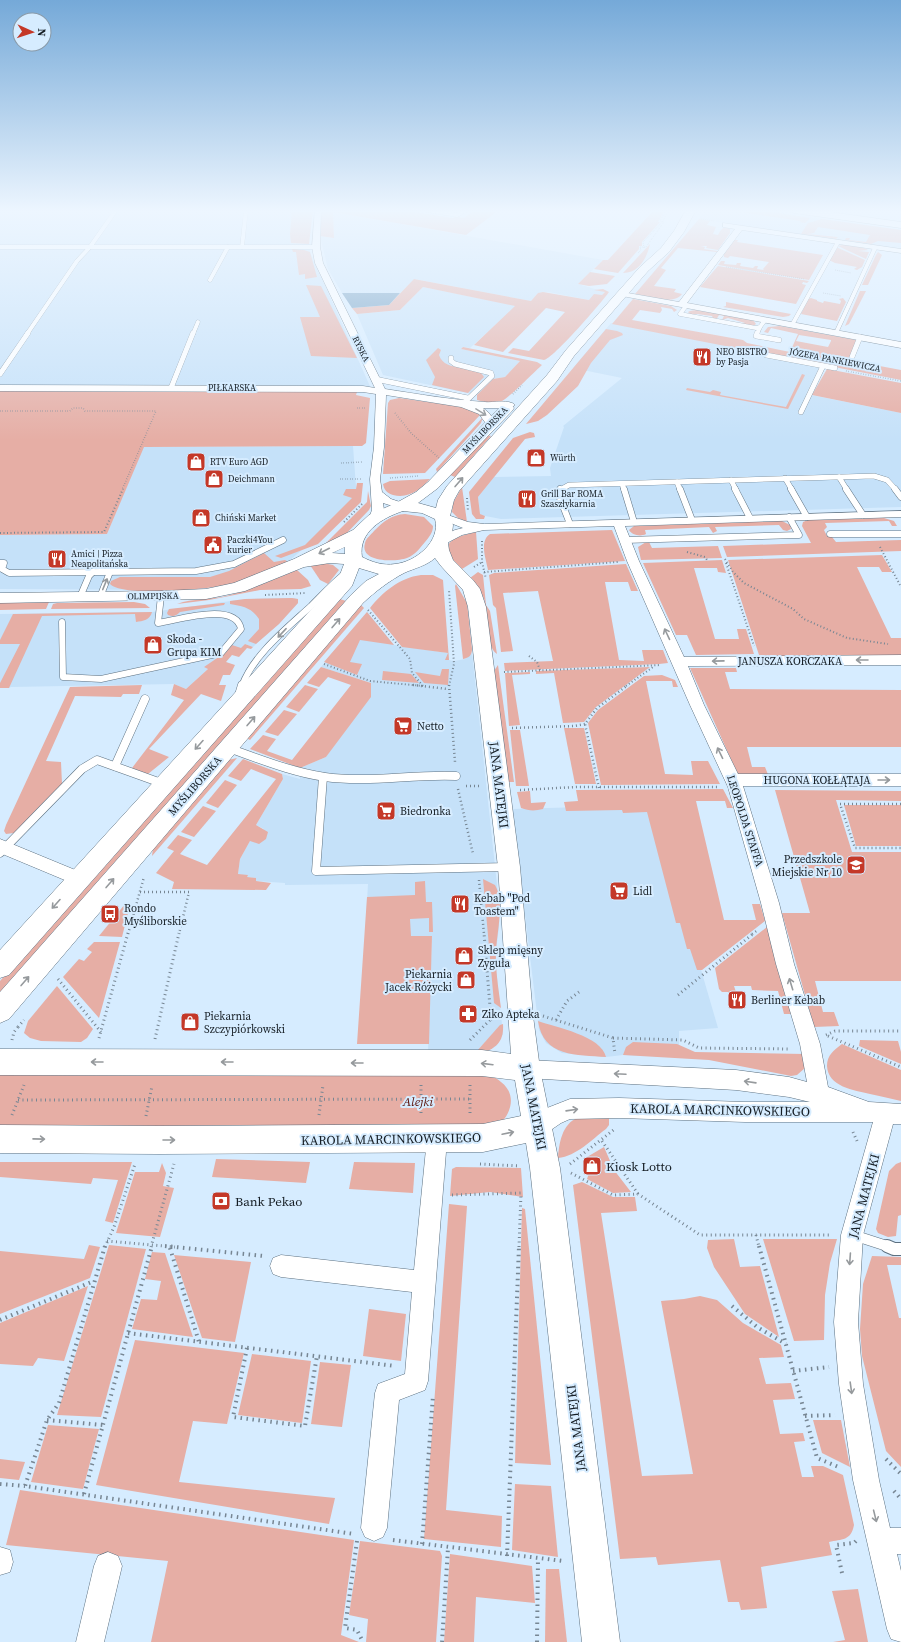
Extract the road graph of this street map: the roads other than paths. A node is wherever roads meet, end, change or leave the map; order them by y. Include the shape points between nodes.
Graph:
1 (60, 287) edge
2 (329, 287) edge
3 (628, 287) edge
4 (696, 287) edge
5 (812, 287) edge
6 (857, 287) edge
7 (622, 294) junction
8 (683, 305) junction
9 (198, 322) dead end
10 (763, 323) junction
11 (792, 325) junction
12 (836, 333) junction
13 (860, 337) junction
14 (779, 340) dead end
15 (901, 345) edge
16 (570, 353) junction
17 (766, 355) dead end
18 (852, 357) dead end
19 (451, 358) dead end
20 (824, 366) junction
21 (835, 368) road end
22 (0, 374) edge
23 (375, 379) junction
24 (0, 388) edge
25 (171, 388) junction
26 (381, 391) junction
27 (466, 401) junction
28 (504, 405) junction
29 (801, 412) dead end
30 (490, 423) junction
31 (839, 477) junction
32 (785, 478) junction
33 (731, 480) junction
34 (677, 482) junction
35 (622, 484) junction
36 (377, 493) junction
37 (901, 497) edge
38 (402, 506) junction
39 (901, 514) edge
40 (863, 515) junction
41 (442, 516) junction
42 (789, 517) junction
43 (806, 517) junction
44 (376, 518) junction
45 (750, 518) junction
46 (692, 520) junction
47 (618, 522) junction
48 (634, 522) junction
49 (570, 524) junction
50 (484, 527) junction
51 (359, 533) junction
52 (830, 534) dead end
53 (901, 534) edge
54 (283, 540) dead end
55 (625, 540) junction
56 (441, 542) junction
57 (0, 563) edge
58 (300, 563) junction
59 (353, 564) junction
60 (403, 568) junction
61 (93, 572) junction
62 (110, 572) junction
63 (460, 576) junction
64 (161, 596) junction
65 (80, 597) junction
66 (100, 597) junction
67 (0, 598) edge
68 (62, 622) dead end
69 (901, 660) edge
70 (679, 662) junction
71 (145, 699) dead end
72 (228, 748) junction
73 (115, 766) junction
74 (456, 776) road end
75 (323, 777) junction
76 (901, 780) edge
77 (734, 783) junction
78 (164, 784) junction
79 (2, 849) edge
80 (509, 866) junction
81 (79, 879) junction
82 (0, 967) edge
83 (0, 1011) edge
84 (0, 1062) edge
85 (526, 1069) junction
86 (821, 1103) junction
87 (886, 1113) edge
88 (538, 1127) junction
89 (2, 1139) edge
90 (428, 1139) junction
91 (852, 1235) junction
92 (901, 1249) edge
93 (281, 1266) road end
94 (424, 1282) junction
95 (380, 1534) road end
96 (880, 1539) edge
97 (108, 1566) dead end
98 (901, 1629) edge
99 (90, 1642) edge
100 (601, 1642) edge

1 - 22 lane
2 - 23 street, RYSKA
3 - 7 main road, MYŚLIBORSKA
4 - 8 street
5 - 11 lane
6 - 12 lane
7 - 8 street
7 - 16 main road, MYŚLIBORSKA
8 - 10 street
9 - 25 lane
10 - 11 street
10 - 14 lane via 756,336
11 - 12 street
12 - 13 street
13 - 15 street
13 - 18 lane
16 - 28 main road, MYŚLIBORSKA
41 -> 16 main road, MYŚLIBORSKA via 448,494 552,378
17 - 20 lane, JÓZEFA PANKIEWICZA
19 - 27 lane via 455,364 491,373 492,376
20 - 21 lane, JÓZEFA PANKIEWICZA
20 - 29 lane
23 - 26 street, RYSKA
23 - 27 lane
24 - 25 street, PIŁKARSKA
25 - 26 street, PIŁKARSKA via 348,388
26 - 27 street, PIŁKARSKA
26 - 36 street, RYSKA via 375,479
27 - 28 street, PIŁKARSKA
27 -> 30 street, PIŁKARSKA via 482,411
28 - 30 main road, MYŚLIBORSKA
30 - 38 main road, MYŚLIBORSKA via 433,485
31 - 32 lane
31 - 37 lane via 883,477 891,482
31 - 40 lane
32 - 33 lane
32 - 43 lane
33 - 34 lane
33 - 45 lane
34 - 35 lane
34 - 46 lane
35 - 48 lane
35 - 49 lane via 569,485 561,488 558,493
36 - 38 street via 387,501
36 - 44 street, RYSKA
38 - 41 main road via 425,509
38 - 44 main road via 383,512
39 - 40 street
40 - 43 street
41 - 50 street via 466,525
41 - 56 main road via 446,528
42 - 43 street
42 - 45 street
42 - 55 lane via 799,535
44 - 51 main road
45 - 46 street
46 - 48 street
47 - 48 street
47 - 49 street
47 - 55 street, LEOPOLDA STAFFA
49 - 50 street
50 - 56 street via 459,532
51 -> 58 main road, OLIMPIJSKA
51 - 59 main road via 352,548
52 - 53 lane
54 - 62 lane via 234,564 218,568 176,572
70 -> 55 street, LEOPOLDA STAFFA via 632,561
56 - 60 main road via 424,559
56 - 63 main road, JANA MATEJKI via 440,551 447,564
57 - 61 lane via 4,563 2,569 9,573
58 - 59 main road, OLIMPIJSKA via 330,558
58 - 64 main road, OLIMPIJSKA via 228,590 199,595
59 - 60 main road
59 -> 78 main road via 346,582
60 - 63 main road via 440,570
72 -> 60 main road, MYŚLIBORSKA via 356,599 372,585
61 - 62 lane
61 - 65 lane
66 -> 62 lane
63 - 80 main road, JANA MATEJKI via 472,590 477,607
64 - 66 main road, OLIMPIJSKA
64 - 68 lane via 158,623 217,613 233,616 238,620 241,629 221,653 101,679 63,677
65 - 66 main road, OLIMPIJSKA
65 - 67 main road, OLIMPIJSKA
69 -> 70 street, JANUSZA KORCZAKA
77 -> 70 street, LEOPOLDA STAFFA
71 - 73 lane
72 - 75 lane via 302,773
83 -> 72 main road, MYŚLIBORSKA
73 - 78 lane
73 - 79 lane via 97,760 82,769
74 - 75 lane via 439,774
75 - 80 lane via 316,871
77 -> 76 street, HUGONA KOŁŁĄTAJA
86 -> 77 street, LEOPOLDA STAFFA via 814,1038 785,964 774,917
78 - 81 main road
79 - 81 street
80 - 85 main road, JANA MATEJKI
81 -> 82 main road
85 -> 84 main road, KAROLA MARCINKOWSKIEGO via 482,1063
86 -> 85 street, KAROLA MARCINKOWSKIEGO via 789,1087 736,1080
85 - 88 main road, JANA MATEJKI
86 - 87 street, KAROLA MARCINKOWSKIEGO
88 -> 86 street, KAROLA MARCINKOWSKIEGO via 554,1115 570,1109 745,1112
87 - 91 street, JANA MATEJKI
90 -> 88 main road, KAROLA MARCINKOWSKIEGO via 483,1138
88 - 100 main road, JANA MATEJKI
89 -> 90 main road, KAROLA MARCINKOWSKIEGO
90 - 94 street via 432,1195
91 - 92 lane
91 -> 96 street, JANA MATEJKI via 846,1322 849,1365 856,1414 876,1473
93 - 94 street
94 - 95 street via 416,1382 387,1393
96 - 98 street, JANA MATEJKI
97 - 99 street

